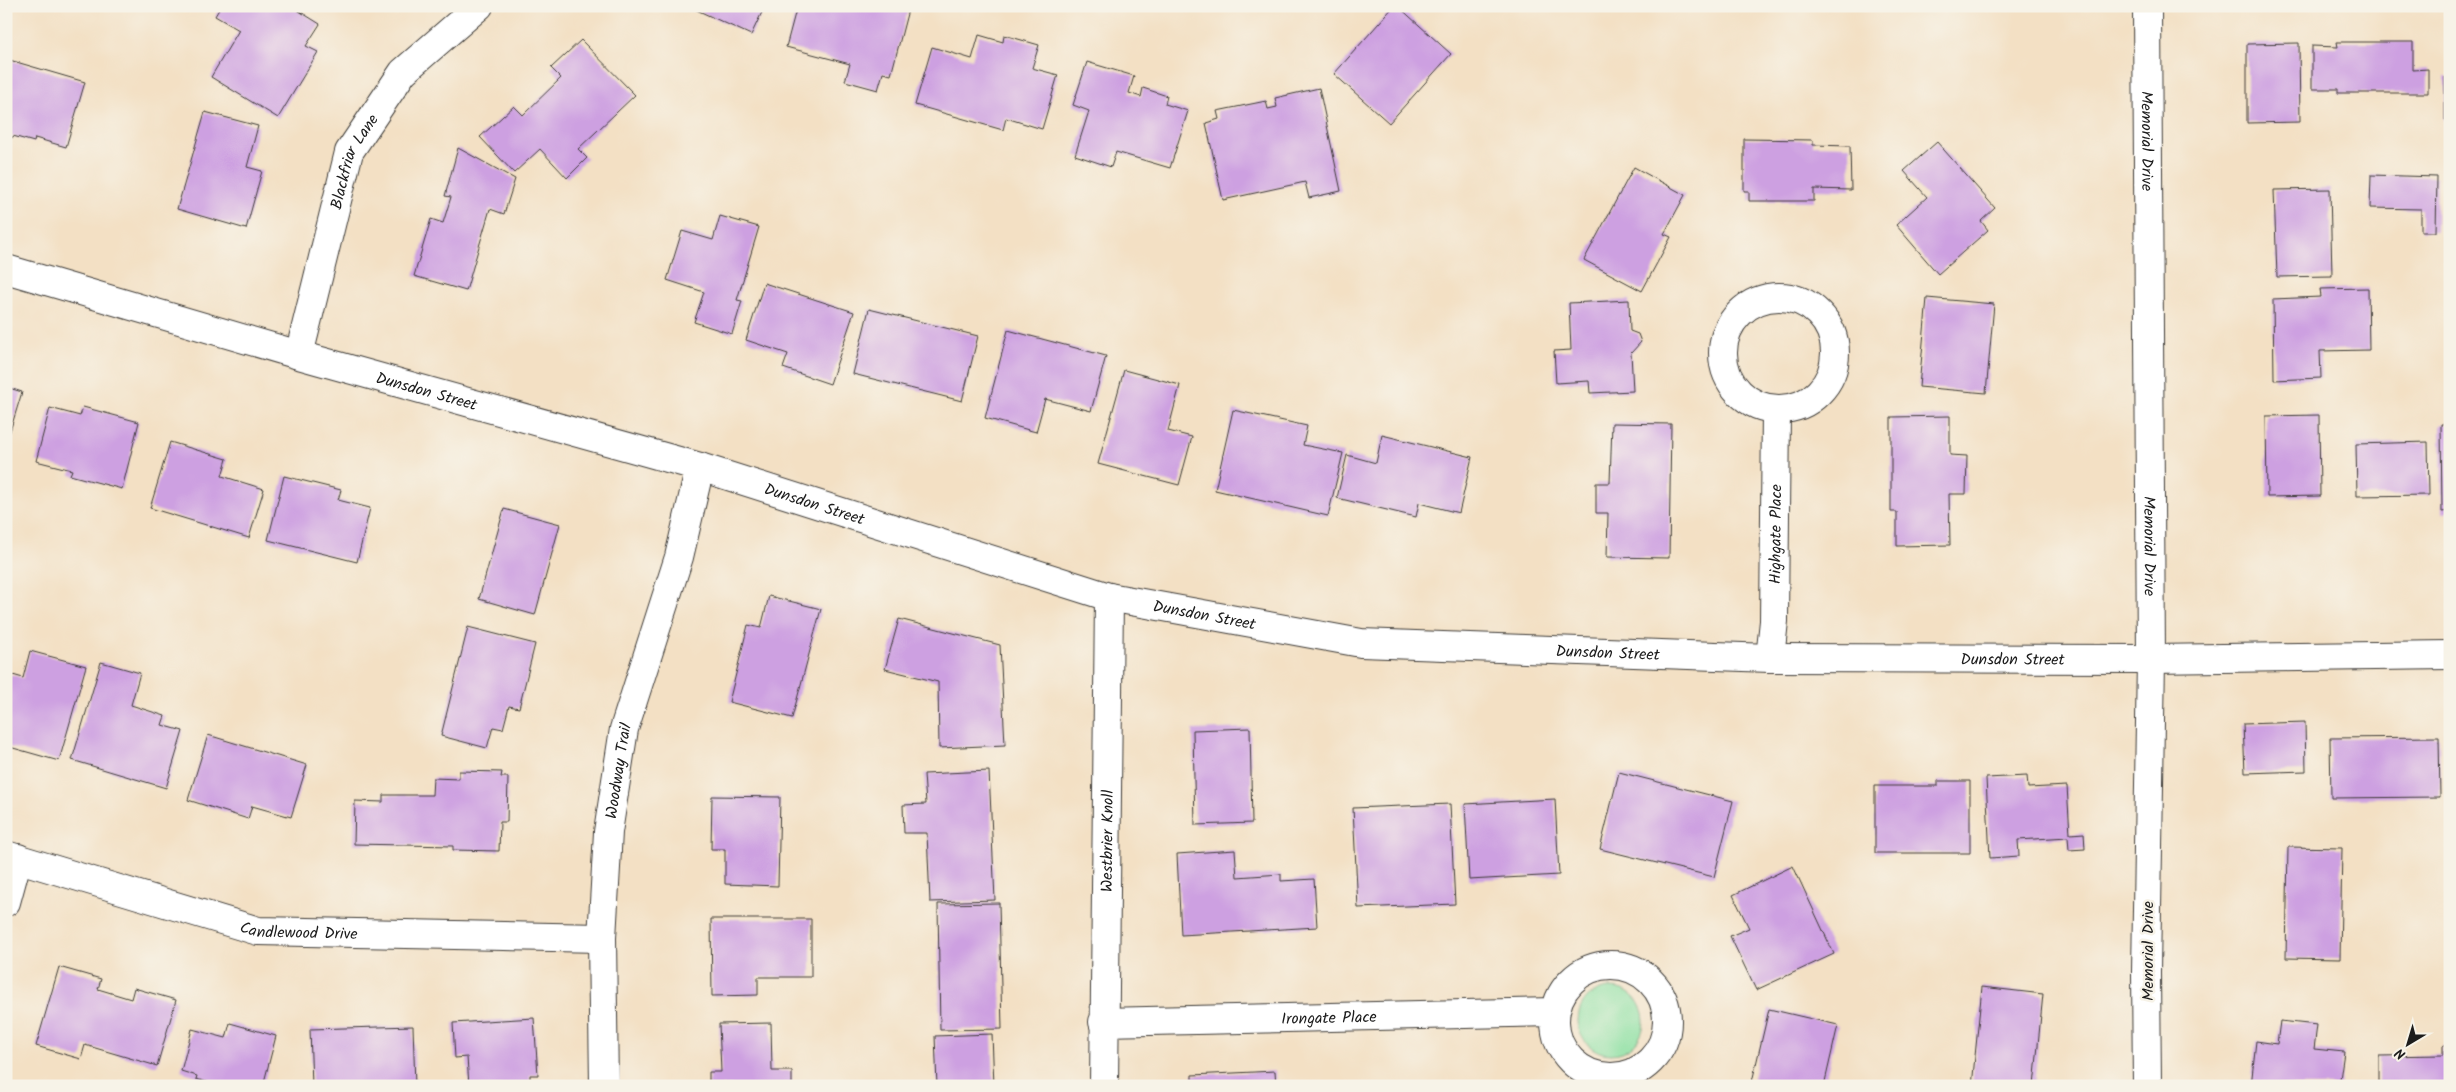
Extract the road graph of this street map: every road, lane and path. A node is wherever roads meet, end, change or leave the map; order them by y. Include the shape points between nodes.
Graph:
1 (479, 6) edge
2 (2147, 6) edge
3 (6, 269) edge
4 (299, 355) junction
5 (1776, 410) junction
6 (700, 467) junction
7 (1109, 597) junction
8 (2450, 656) edge
9 (1770, 658) junction
10 (2151, 659) junction
11 (12, 857) edge
12 (6, 902) edge
13 (602, 938) junction
14 (1555, 1012) junction
15 (1103, 1022) junction
16 (604, 1086) edge
17 (1104, 1086) edge
18 (2147, 1086) edge

1 - 4 street, Blackfriar Lane via 403,72 349,152
2 - 10 street, Memorial Drive
3 - 4 street, Dunsdon Street
4 - 6 street, Dunsdon Street
5 - 5 street via 1801,405 1821,391 1833,369 1835,344 1825,320 1806,304 1782,297 1757,301 1736,315 1724,338 1723,363 1732,386 1752,402
5 - 9 street, Highgate Place via 1774,621
6 - 7 street, Dunsdon Street
6 - 13 street, Woodway Trail via 678,557 624,728 608,832
7 - 9 street, Dunsdon Street via 1361,642
7 - 15 street, Westbrier Knoll
8 - 10 street, Dunsdon Street
9 - 10 street, Dunsdon Street
10 - 18 street, Memorial Drive
11 - 12 street
11 - 13 street, Candlewood Drive via 258,931
13 - 16 street, Woodway Trail
14 - 14 street via 1556,1032 1563,1050 1576,1064 1593,1074 1612,1077 1631,1073 1648,1064 1660,1048 1667,1030 1667,1012 1651,981 1620,965 1602,965 1585,970 1571,981
14 - 15 street, Irongate Place
15 - 17 street, Westbrier Knoll

